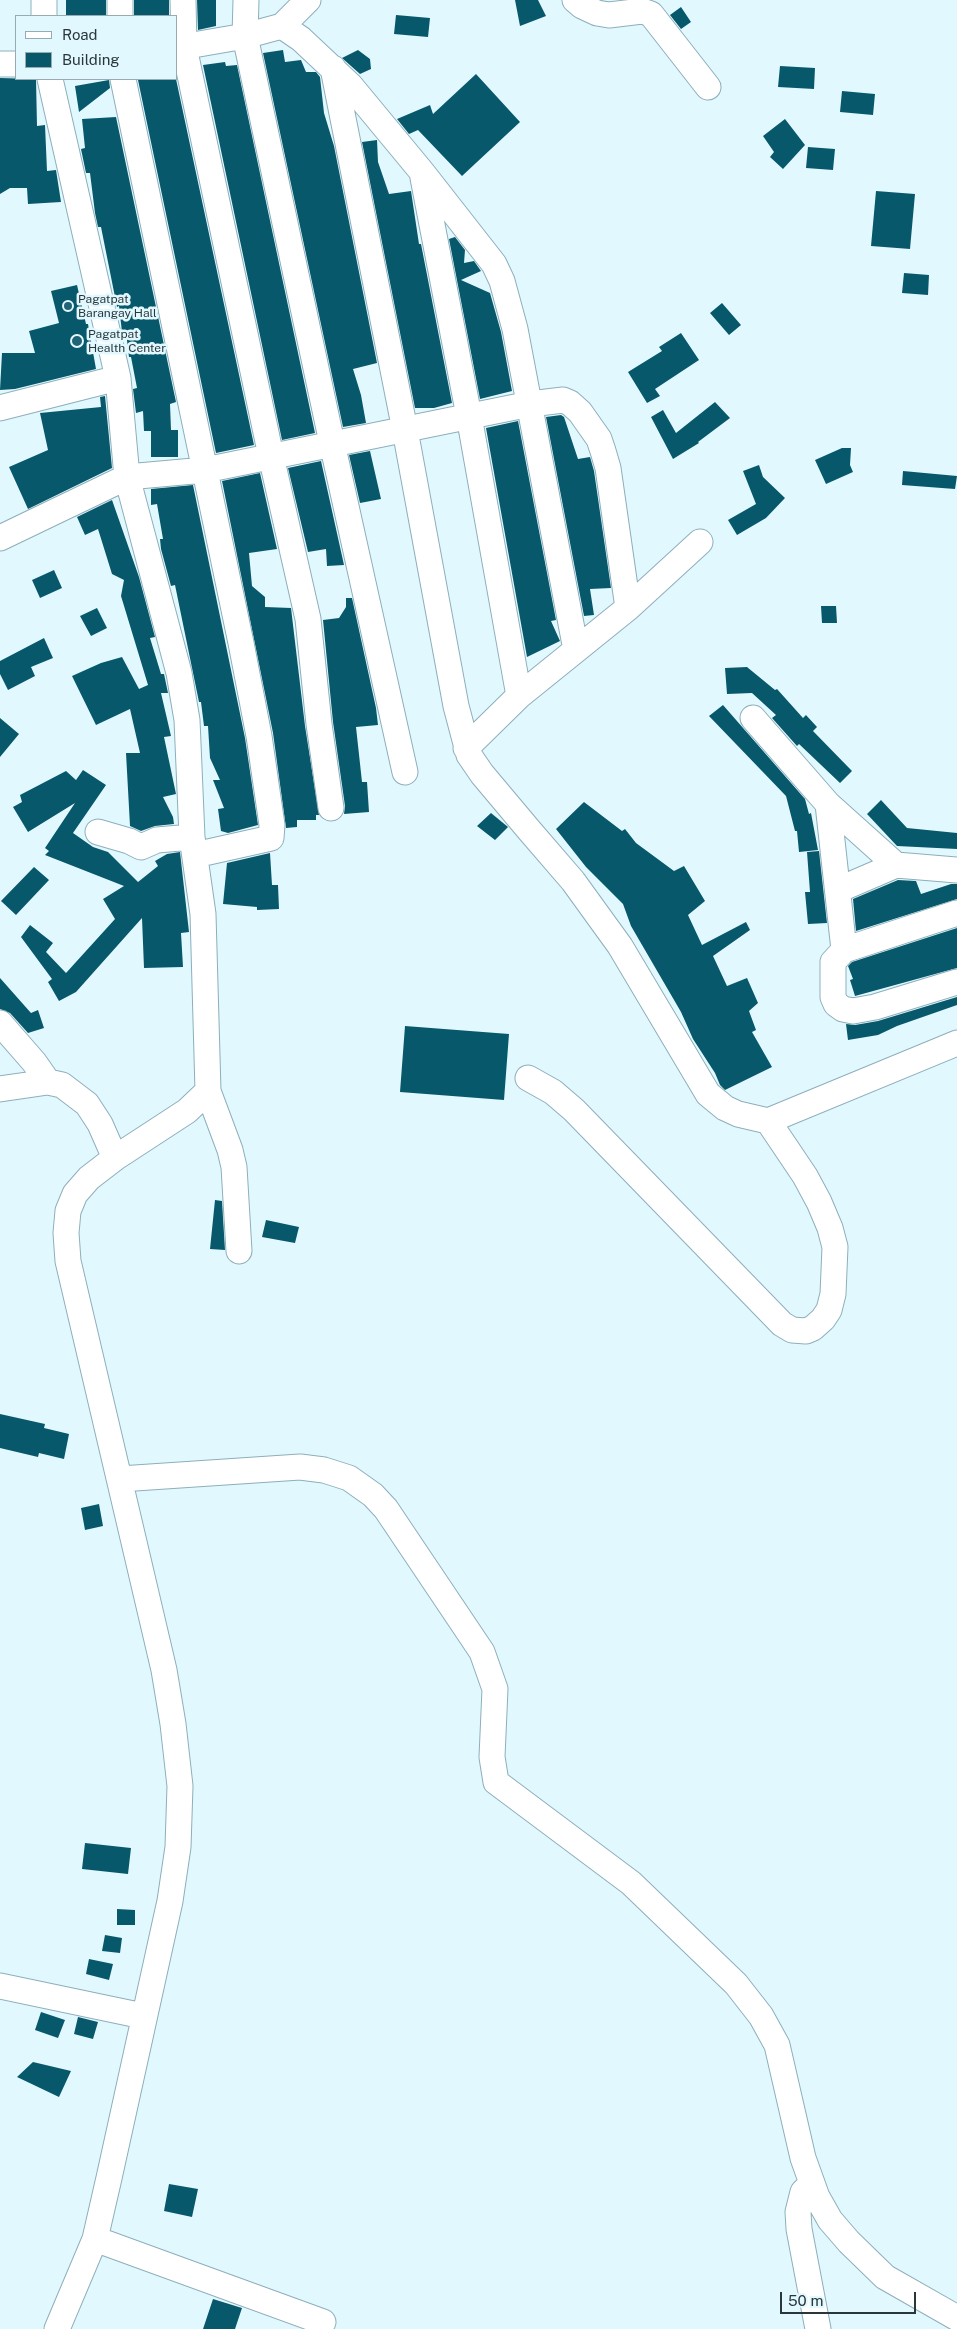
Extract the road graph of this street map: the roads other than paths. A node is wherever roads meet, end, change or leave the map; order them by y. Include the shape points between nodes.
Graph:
1 (44, 0) edge
2 (120, 0) edge
3 (183, 0) edge
4 (246, 0) edge
5 (308, 0) edge
6 (575, 0) edge
7 (44, 15) edge
8 (120, 15) edge
9 (282, 26) junction
10 (245, 36) junction
11 (180, 47) edge
12 (0, 64) edge
13 (15, 64) edge
14 (333, 68) junction
15 (50, 80) edge
16 (123, 80) edge
17 (708, 87) dead end
18 (422, 172) junction
19 (118, 378) junction
20 (530, 404) junction
21 (0, 408) edge
22 (469, 416) junction
23 (405, 430) junction
24 (332, 443) junction
25 (271, 456) junction
26 (205, 470) junction
27 (127, 477) junction
28 (0, 538) edge
29 (700, 542) dead end
30 (628, 608) junction
31 (576, 650) junction
32 (519, 696) junction
33 (753, 718) dead end
34 (466, 748) junction
35 (405, 772) dead end
36 (828, 804) junction
37 (331, 808) dead end
38 (98, 832) dead end
39 (193, 846) junction
40 (896, 865) junction
41 (957, 870) edge
42 (838, 890) junction
43 (957, 914) edge
44 (844, 950) junction
45 (957, 982) edge
46 (0, 1023) edge
47 (957, 1044) edge
48 (528, 1078) dead end
49 (48, 1082) junction
50 (0, 1089) edge
51 (208, 1091) junction
52 (768, 1121) junction
53 (115, 1158) junction
54 (239, 1251) dead end
55 (120, 1479) junction
56 (0, 1986) edge
57 (143, 2016) junction
58 (812, 2183) junction
59 (95, 2239) junction
60 (957, 2318) edge
61 (323, 2322) dead end
62 (57, 2329) edge
63 (818, 2329) edge

1 - 7 street
2 - 8 street
3 - 11 street
4 - 10 street
5 - 9 street
6 - 17 street via 596,13 609,15 642,11 651,14
9 - 10 street
9 - 14 street
10 - 11 street
10 - 24 street
11 - 25 street
12 - 13 street
14 - 18 street
14 - 23 street
15 - 19 street
16 - 26 street
18 - 20 street via 494,264 502,281 516,329
18 - 22 street
19 - 21 street
19 - 27 street
20 - 22 street
20 - 30 street via 555,400 570,403 599,439 608,468
20 - 31 street
22 - 23 street
22 - 32 street
23 - 24 street
23 - 34 street
24 - 25 street
24 - 35 street
25 - 26 street
25 - 37 street via 308,619
26 - 27 street
26 - 39 street via 248,680 272,825 271,838
27 - 28 street
27 - 39 street via 179,673 188,720
29 - 30 street
30 - 31 street
31 - 32 street
32 - 34 street
33 - 36 street
34 - 52 street via 482,774 574,881 620,946 708,1094 738,1114
36 - 40 street
36 - 42 street
38 - 39 street via 141,847 157,840
39 - 51 street via 203,914
40 - 41 street
40 - 42 street
42 - 44 street
43 - 44 street
44 - 45 street via 833,962 833,997 836,1004 844,1009 853,1011 875,1007
46 - 49 street
47 - 52 street
48 - 52 street via 574,1110 782,1324 792,1330 806,1330 823,1319 828,1310 834,1285 834,1247 819,1202
49 - 50 street
49 - 53 street via 62,1085 87,1104
51 - 53 street via 187,1111
51 - 54 street via 234,1166
53 - 55 street via 89,1178 75,1194 68,1211 66,1233 68,1261
55 - 57 street via 164,1670 180,1786 178,1847 170,1901
55 - 58 street via 300,1467 349,1478 374,1495 392,1516 482,1652 495,1688 492,1757 496,1782 631,1884 736,1984 761,2016 776,2045 794,2128
56 - 57 street
57 - 59 street
58 - 60 street via 830,2220 865,2259 885,2277
58 - 63 street via 803,2192 798,2212
59 - 61 street
59 - 62 street

